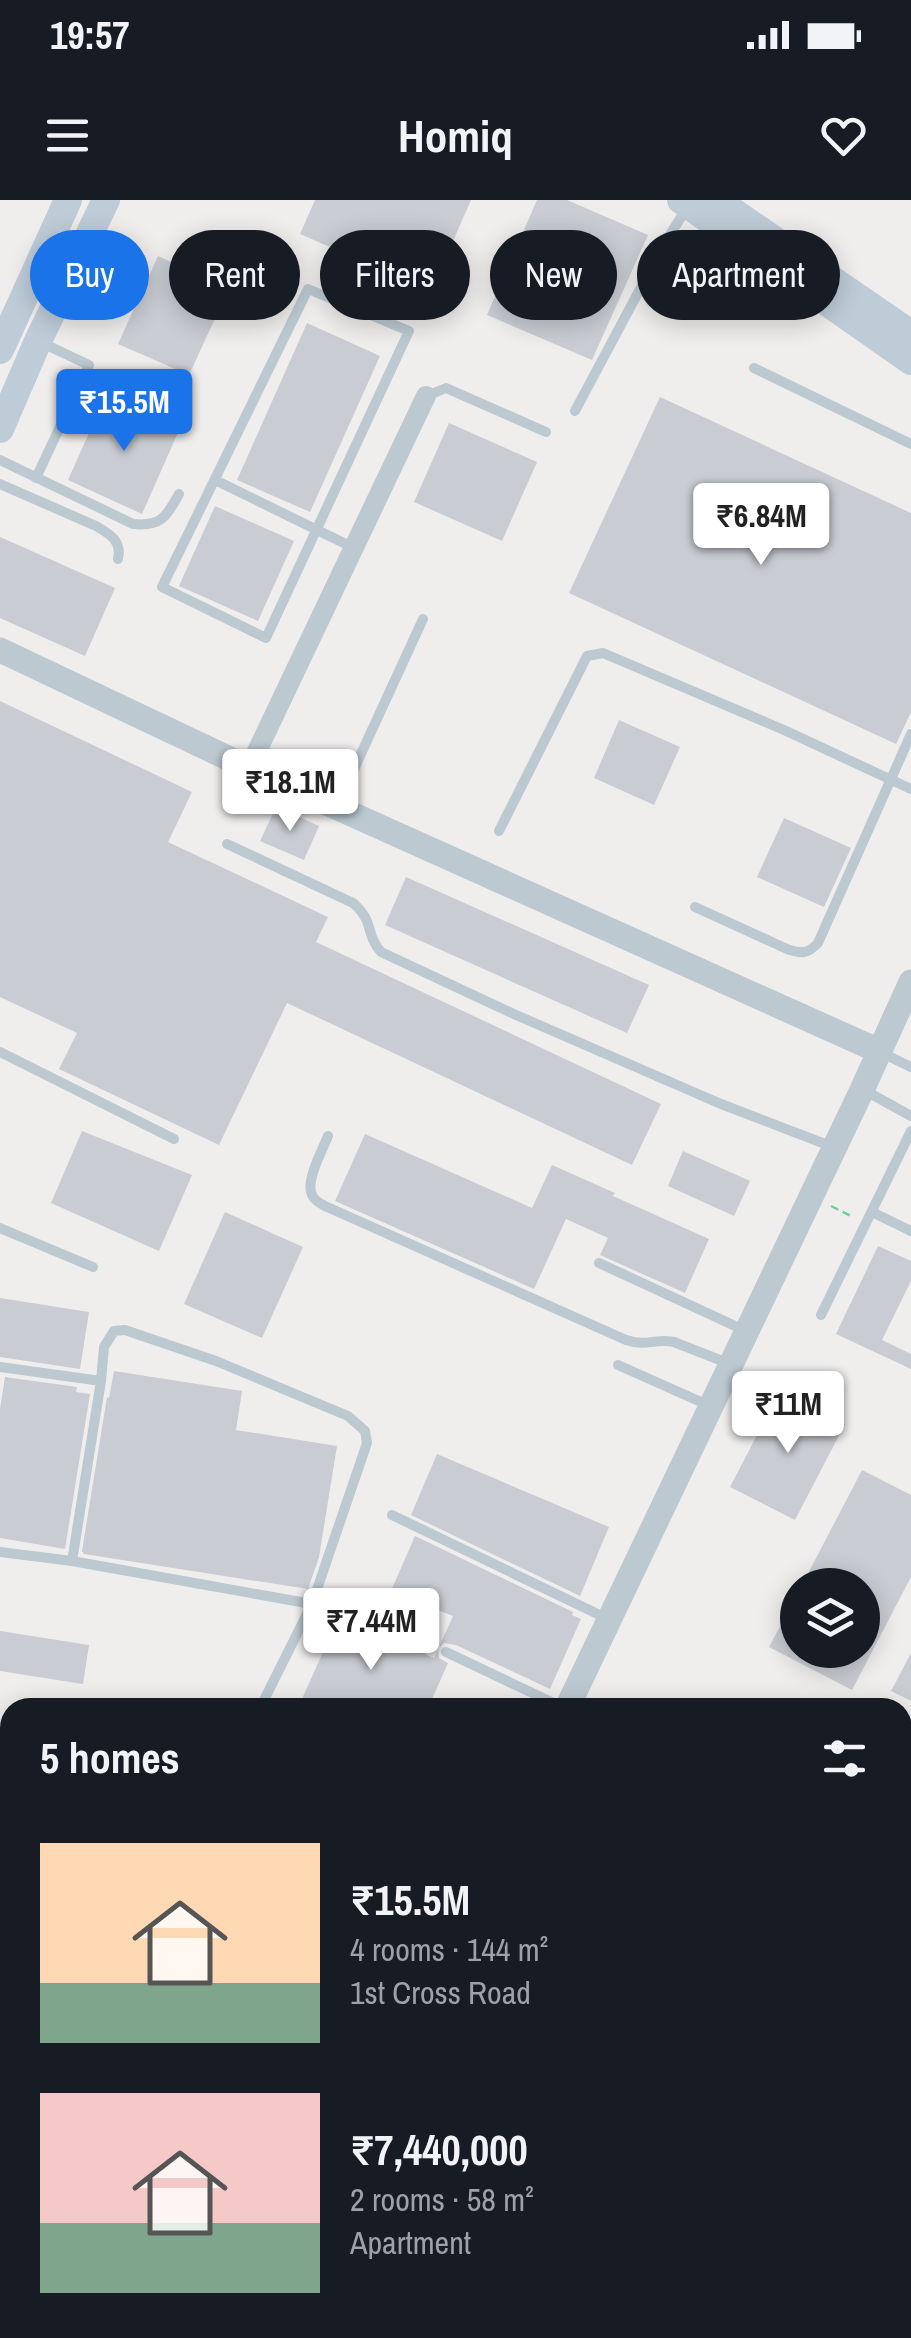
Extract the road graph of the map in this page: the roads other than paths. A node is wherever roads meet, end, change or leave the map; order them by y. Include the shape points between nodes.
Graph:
1 (68, 200) edge
2 (106, 200) edge
3 (696, 202) edge
4 (738, 230) edge
5 (840, 296) edge
6 (840, 301) edge
7 (911, 334) edge
8 (38, 342) junction
9 (0, 350) edge
10 (911, 361) edge
11 (754, 368) dead end
12 (426, 396) joint
13 (575, 411) dead end
14 (0, 429) edge
15 (546, 432) dead end
16 (911, 444) edge
17 (0, 460) edge
18 (36, 478) junction
19 (214, 480) junction
20 (0, 484) edge
21 (179, 494) dead end
22 (316, 530) junction
23 (354, 548) junction
24 (118, 559) dead end
25 (423, 619) dead end
26 (0, 650) edge
27 (911, 734) edge
28 (249, 768) junction
29 (890, 780) junction
30 (911, 789) edge
31 (336, 807) junction
32 (500, 831) dead end
33 (227, 844) dead end
34 (695, 907) dead end
35 (911, 982) edge
36 (0, 1052) edge
37 (879, 1052) junction
38 (911, 1066) edge
39 (862, 1090) junction
40 (911, 1116) edge
41 (911, 1131) edge
42 (328, 1136) dead end
43 (174, 1140) dead end
44 (834, 1148) junction
45 (872, 1212) junction
46 (0, 1228) edge
47 (911, 1231) edge
48 (598, 1263) dead end
49 (92, 1267) dead end
50 (821, 1314) dead end
51 (746, 1331) junction
52 (618, 1365) dead end
53 (730, 1365) junction
54 (0, 1367) edge
55 (101, 1381) junction
56 (710, 1406) junction
57 (392, 1515) dead end
58 (0, 1552) edge
59 (72, 1561) junction
60 (312, 1604) junction
61 (609, 1619) junction
62 (446, 1652) dead end
63 (265, 1698) edge
64 (544, 1698) edge
65 (570, 1698) edge

1 - 9 main road
2 - 8 main road
3 - 4 main road
3 - 13 lane via 663,246
5 - 7 main road
6 - 10 main road
8 - 14 main road
8 - 18 lane via 89,364
11 - 16 lane
12 - 15 lane via 446,388
12 - 23 street
17 - 18 lane
18 - 21 lane via 133,524 156,524
19 - 22 lane
19 - 22 lane via 162,587 179,596 266,638
19 - 22 lane via 308,289 409,331
20 - 24 lane via 103,530 116,539
22 - 23 lane
23 - 28 street
25 - 31 lane
26 - 28 street
27 - 29 lane
28 - 31 street
29 - 30 lane
29 - 32 lane via 603,653 587,656
29 - 34 lane via 810,951 787,949
31 - 37 street
33 - 44 lane via 353,903 368,919 380,952
35 - 37 street
36 - 43 lane
37 - 38 lane
37 - 39 street
39 - 40 lane
39 - 44 street
41 - 45 lane
42 - 53 lane via 310,1186 325,1206 626,1340 666,1340
44 - 51 street
45 - 47 lane
45 - 50 lane
46 - 49 lane
48 - 51 lane
51 - 53 street
52 - 56 lane
53 - 56 street
54 - 55 lane
55 - 59 lane
55 - 60 lane via 104,1347 114,1331 125,1330 348,1416 364,1431 367,1443
56 - 61 street
57 - 61 lane
58 - 59 lane
59 - 60 lane
60 - 63 lane
61 - 65 street
62 - 64 lane

